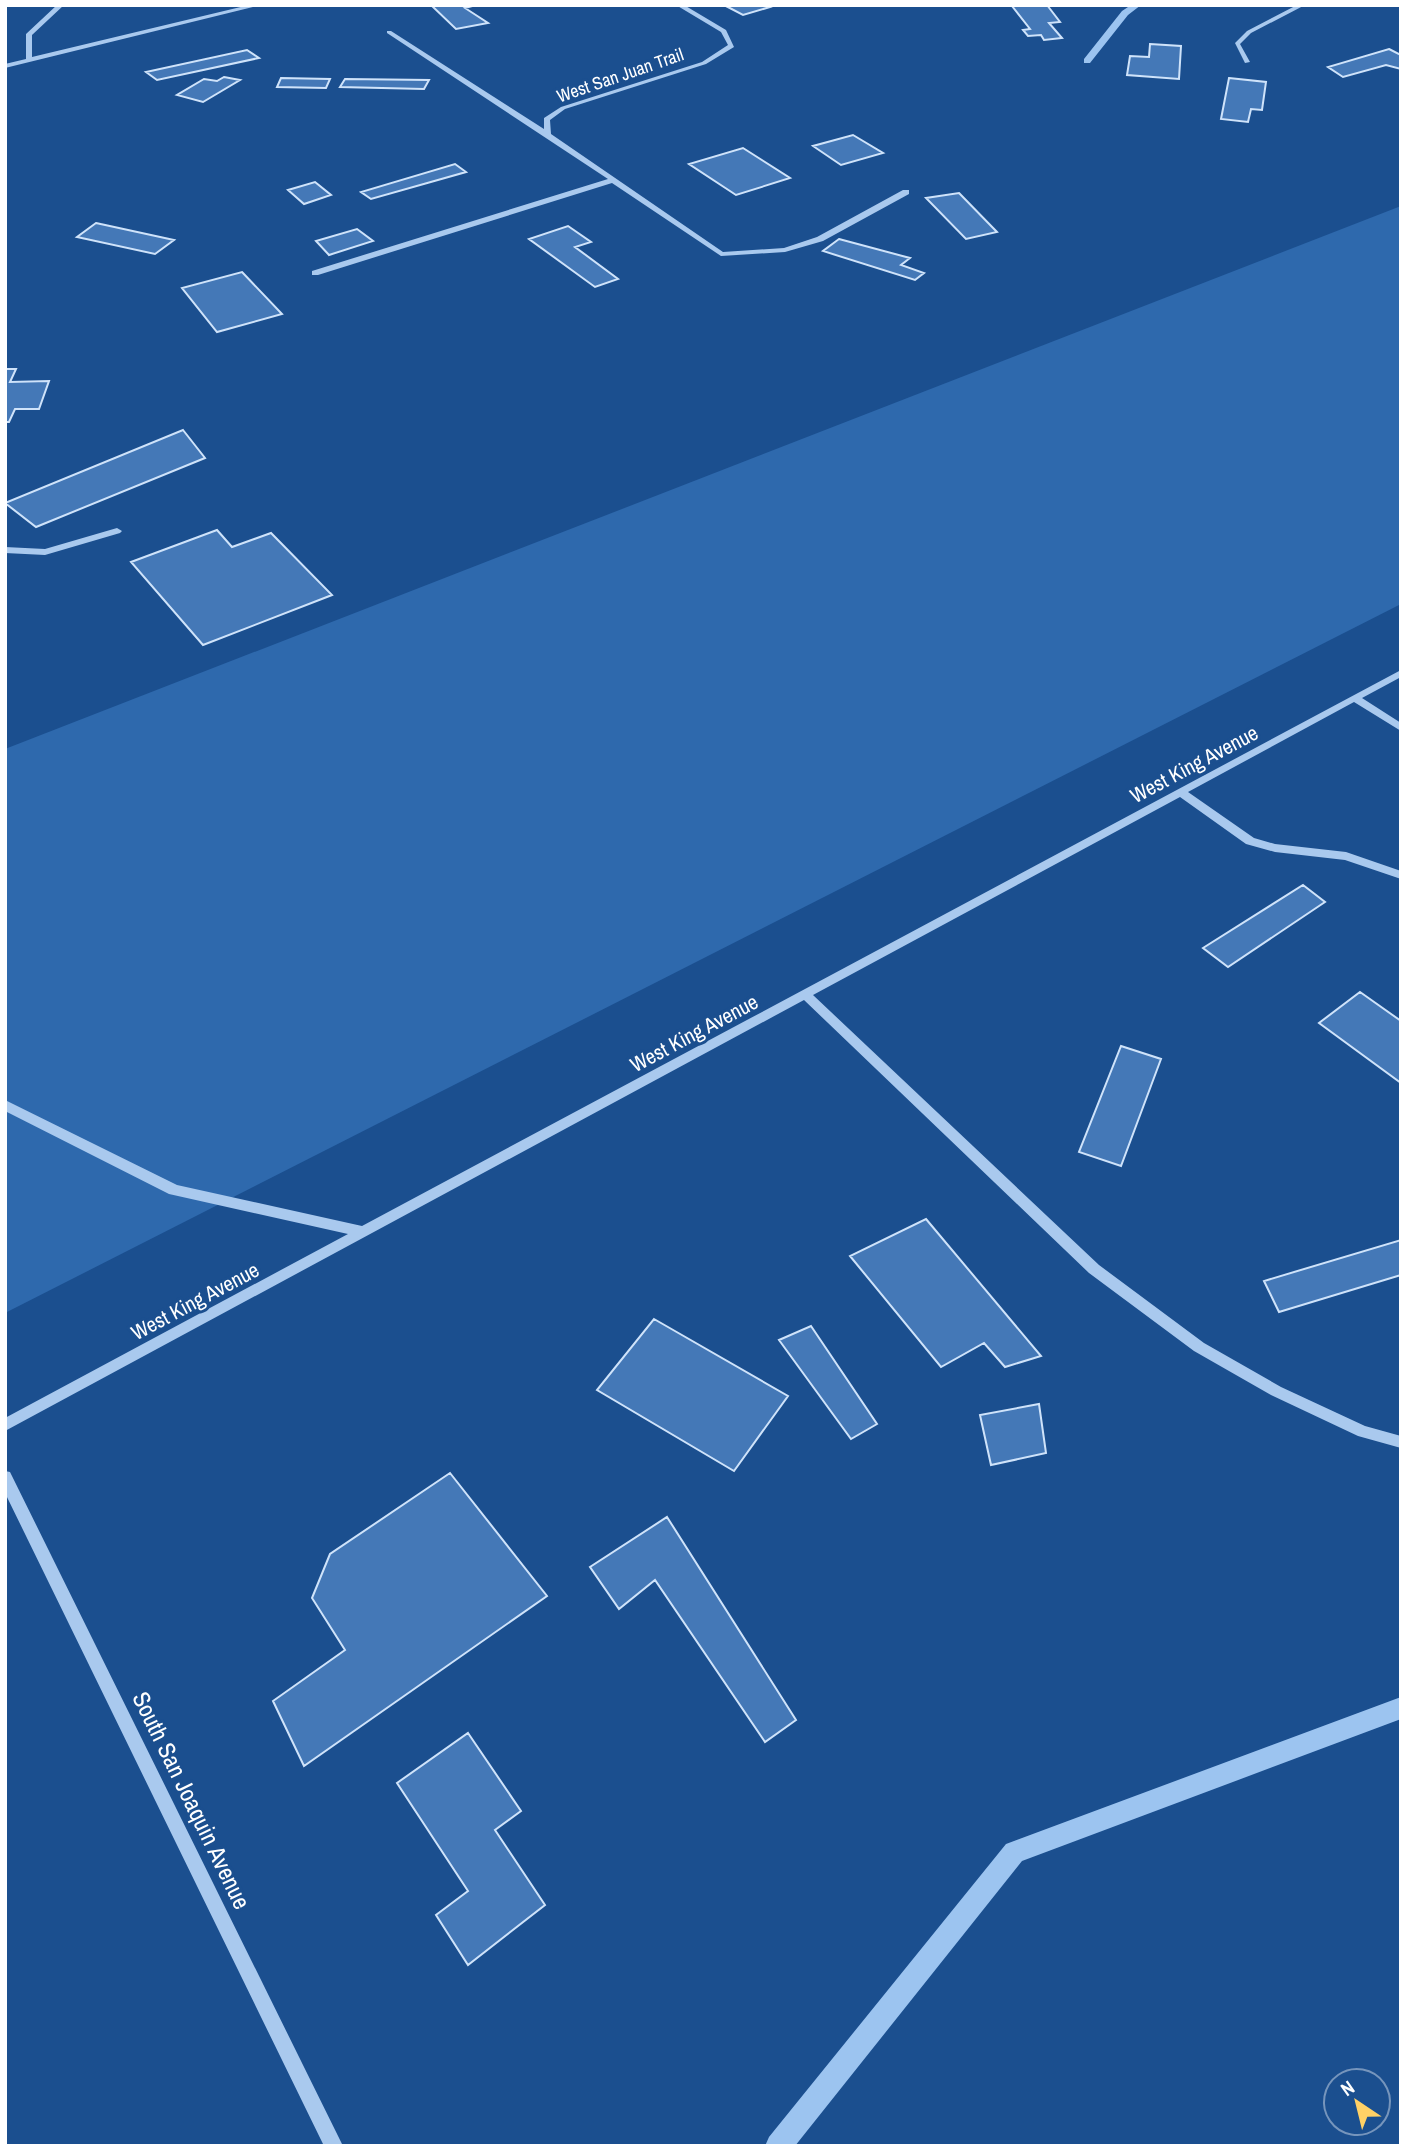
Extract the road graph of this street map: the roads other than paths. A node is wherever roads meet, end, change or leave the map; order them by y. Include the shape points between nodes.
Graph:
1 (61, 5) edge
2 (258, 5) edge
3 (679, 5) edge
4 (1302, 5) edge
5 (389, 32) dead end
6 (29, 60) junction
7 (1247, 62) dead end
8 (5, 66) edge
9 (548, 135) junction
10 (613, 180) junction
11 (906, 192) dead end
12 (721, 254) joint
13 (315, 272) dead end
14 (117, 531) dead end
15 (5, 550) edge
16 (1401, 673) edge
17 (1356, 699) junction
18 (1401, 728) edge
19 (1182, 793) junction
20 (1401, 875) edge
21 (806, 995) junction
22 (5, 1105) edge
23 (365, 1232) junction
24 (5, 1425) edge
25 (1401, 1442) edge
26 (5, 1476) edge
27 (334, 2146) edge

1 - 6 street via 29,34
2 - 6 street
3 - 9 street, West San Juan Trail via 724,31 732,46 704,63 563,108 546,119
4 - 7 street via 1250,32 1237,44
5 - 9 street
6 - 8 street
9 - 10 street, West San Juan Trail
10 - 12 street, West San Juan Trail
10 - 13 street
11 - 12 lane via 820,239 785,250
14 - 15 street via 46,552
16 - 17 street, West King Avenue
17 - 18 street
17 - 19 street, West King Avenue
19 - 20 street via 1250,841 1346,856
19 - 21 street, West King Avenue
21 - 23 street, West King Avenue
21 - 25 street via 1094,1269 1199,1348 1363,1432
22 - 23 street via 174,1190
23 - 24 street, West King Avenue
26 - 27 street, South San Joaquin Avenue

